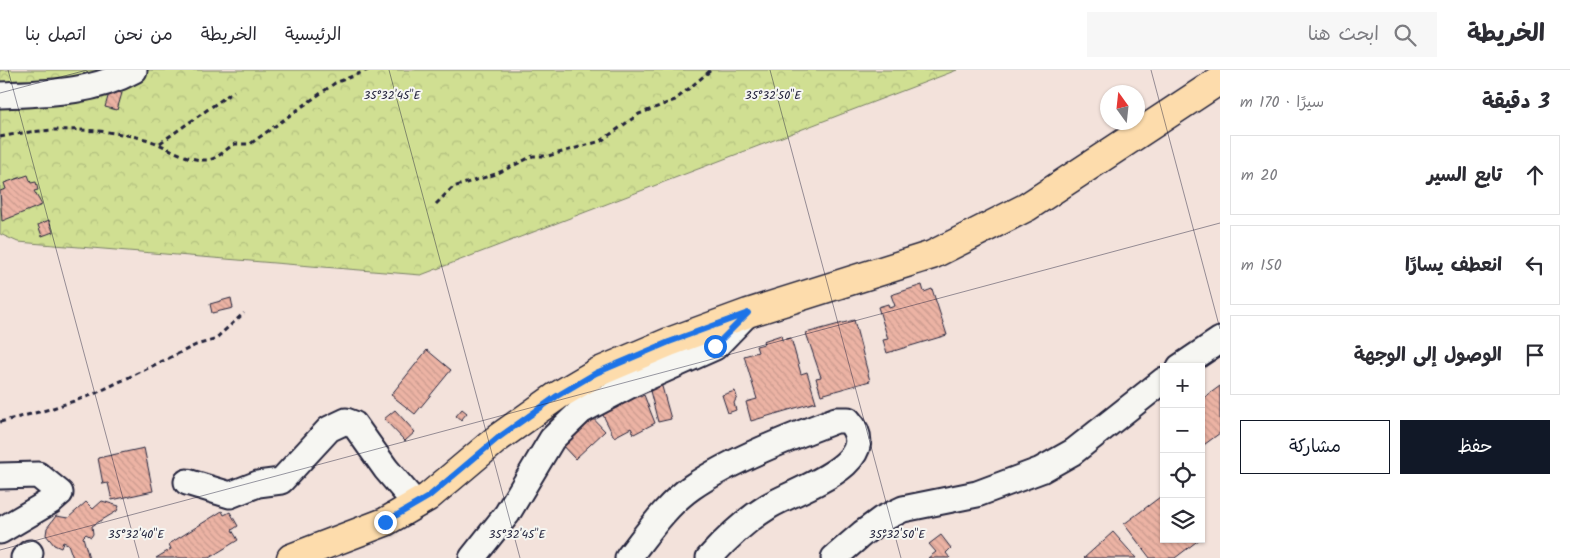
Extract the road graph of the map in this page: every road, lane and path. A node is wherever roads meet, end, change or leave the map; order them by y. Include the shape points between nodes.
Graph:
1 (134, 70) edge
2 (368, 70) edge
3 (711, 70) edge
4 (1220, 80) edge
5 (234, 91) dead end
6 (0, 95) edge
7 (0, 137) edge
8 (159, 144) junction
9 (436, 204) dead end
10 (244, 313) dead end
11 (748, 313) junction
12 (1220, 340) edge
13 (1186, 363) edge
14 (1160, 383) edge
15 (0, 422) edge
16 (0, 476) edge
17 (187, 482) dead end
18 (416, 504) junction
19 (0, 531) edge
20 (290, 558) edge
21 (472, 558) edge
22 (628, 558) edge
23 (709, 558) edge
24 (834, 558) edge

1 - 6 street via 99,84 62,92
2 - 8 path via 335,83 250,144 235,144 218,157 206,160 193,158
3 - 9 path via 675,100 639,114 601,141 548,156 533,156 496,174 453,187
4 - 11 main road via 1027,207 932,255
5 - 8 path
7 - 8 path via 70,129 132,136
10 - 15 path via 214,340 196,345 92,394
11 - 18 main road via 596,373 528,417
11 - 21 street via 715,346 582,411 552,439 507,514
12 - 13 street
14 - 24 street via 1073,452 1041,470 977,494 904,510 882,519
16 - 19 street via 38,475 68,494
17 - 18 street via 230,495 258,484 282,481 329,429 346,421 354,424
18 - 20 main road via 385,522
22 - 23 street via 668,509 691,488 717,472 799,434 836,420 848,420 856,429 857,440 853,454 842,469 770,505 730,534

